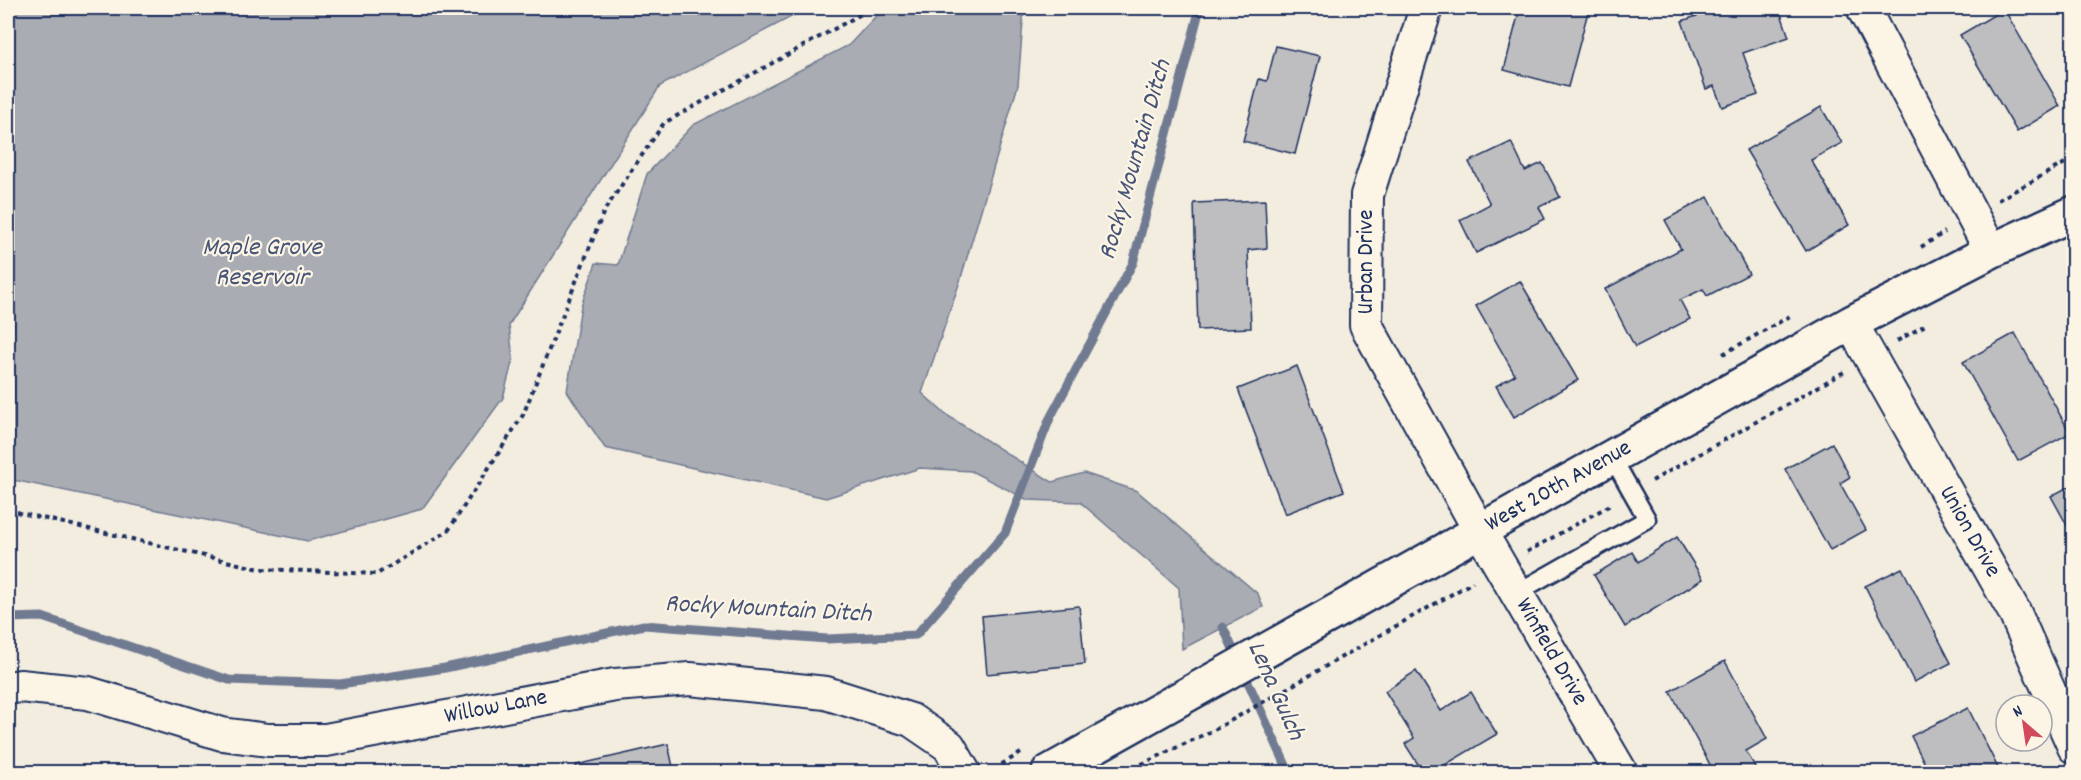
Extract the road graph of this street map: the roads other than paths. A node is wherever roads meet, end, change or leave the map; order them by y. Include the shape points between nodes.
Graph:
1 (1426, 8) edge
2 (1863, 8) edge
3 (2073, 213) edge
4 (1991, 250) junction
5 (1851, 323) junction
6 (1612, 457) junction
7 (1480, 531) junction
8 (1509, 580) junction
9 (8, 688) edge
10 (2073, 747) edge
11 (964, 772) edge
12 (1049, 772) edge
13 (1621, 772) edge

1 - 7 street, Urban Drive via 1367,195 1366,325
2 - 4 street
3 - 4 street, West 20th Avenue
4 - 5 street, West 20th Avenue
5 - 6 street, West 20th Avenue
5 - 10 street, Union Drive via 2014,611
6 - 7 street, West 20th Avenue
6 - 8 lane via 1647,519
7 - 8 street, Winfield Drive
7 - 12 street, West 20th Avenue
8 - 13 street, Winfield Drive
9 - 11 street, Willow Lane via 88,693 222,734 268,740 326,740 615,685 690,679 826,693 911,720 949,746

